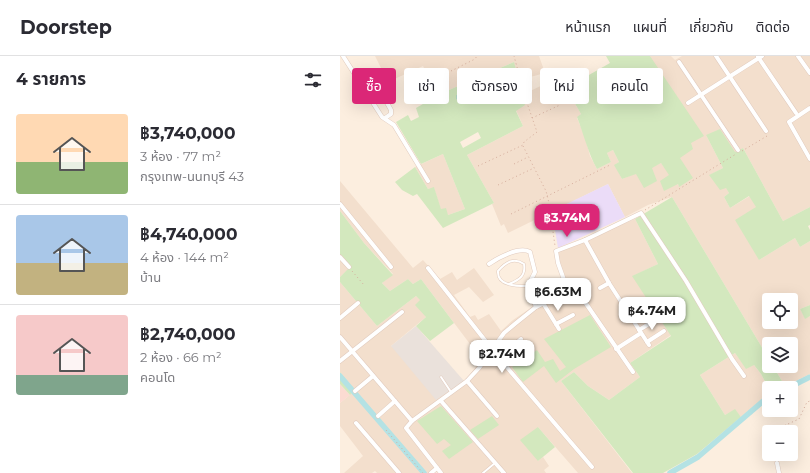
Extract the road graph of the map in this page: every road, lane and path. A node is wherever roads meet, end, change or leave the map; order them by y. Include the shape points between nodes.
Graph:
1 (343, 56) edge
2 (477, 56) edge
3 (514, 56) edge
4 (716, 56) edge
5 (798, 56) edge
6 (759, 57) edge
7 (679, 62) dead end
8 (352, 70) edge
9 (451, 71) dead end
10 (810, 73) edge
11 (730, 77) junction
12 (701, 95) junction
13 (688, 103) dead end
14 (375, 104) edge
15 (388, 104) edge
16 (560, 105) dead end
17 (810, 108) edge
18 (796, 113) dead end
19 (385, 118) junction
20 (532, 118) junction
21 (768, 133) joint
22 (523, 145) junction
23 (738, 150) dead end
24 (528, 156) junction
25 (810, 160) edge
26 (514, 164) dead end
27 (610, 165) dead end
28 (478, 166) dead end
29 (534, 168) junction
30 (428, 181) dead end
31 (498, 185) dead end
32 (547, 196) junction
33 (340, 204) edge
34 (641, 212) junction
35 (511, 214) dead end
36 (585, 240) junction
37 (556, 251) junction
38 (340, 257) edge
39 (488, 264) dead end
40 (349, 267) joint
41 (392, 267) dead end
42 (428, 268) dead end
43 (609, 283) junction
44 (509, 284) junction
45 (364, 285) dead end
46 (528, 286) junction
47 (600, 288) dead end
48 (568, 291) junction
49 (358, 303) dead end
50 (543, 303) junction
51 (536, 307) junction
52 (402, 312) dead end
53 (573, 315) dead end
54 (340, 318) edge
55 (657, 319) dead end
56 (556, 324) junction
57 (558, 329) dead end
58 (664, 331) dead end
59 (640, 332) junction
60 (340, 337) edge
61 (521, 339) dead end
62 (616, 349) junction
63 (492, 350) junction
64 (352, 352) junction
65 (499, 358) junction
66 (340, 361) edge
67 (633, 372) dead end
68 (373, 376) junction
69 (744, 376) dead end
70 (441, 377) dead end
71 (467, 381) junction
72 (355, 391) dead end
73 (452, 393) junction
74 (395, 401) junction
75 (441, 401) junction
76 (810, 401) edge
77 (378, 416) dead end
78 (497, 416) dead end
79 (412, 421) junction
80 (356, 423) dead end
81 (787, 425) edge
82 (386, 430) dead end
83 (495, 463) junction
84 (777, 463) dead end
85 (592, 467) dead end
86 (437, 468) junction
87 (399, 473) edge
88 (423, 473) edge
89 (431, 473) edge
90 (441, 473) edge
91 (483, 473) edge
92 (504, 473) edge
93 (779, 473) edge

1 - 8 street
2 - 9 path
3 - 20 path
4 - 11 street
5 - 10 street
6 - 11 street
6 - 18 street
7 - 12 street
11 - 12 street
11 - 21 street
12 - 13 street
12 - 23 street
14 - 19 street
15 - 19 street via 391,114
16 - 20 path
17 - 25 street via 789,122
19 - 30 street via 394,125
20 - 22 path via 537,132
21 - 34 path
22 - 24 path
22 - 28 path
24 - 26 path
24 - 29 path
27 - 32 path
29 - 31 path
29 - 32 path
32 - 35 path
32 - 37 path
33 - 41 street
34 - 36 street
34 - 69 street
36 - 37 street
36 - 43 street
37 - 48 street
38 - 40 street
39 - 46 street via 507,255 528,251 535,269
40 - 45 path
42 - 63 street
43 - 47 street
43 - 59 street
44 - 44 lane via 500,280 498,271 508,262 520,261 524,264 524,273 518,280
44 - 46 lane
46 - 51 street
48 - 50 street
48 - 62 street via 576,290
49 - 54 street
50 - 51 street
50 - 56 street
51 - 63 street via 504,333
52 - 64 street
53 - 56 street
55 - 59 street
56 - 57 street
58 - 59 street via 648,343
59 - 62 street
60 - 64 street
61 - 65 street
62 - 67 street
63 - 65 street
63 - 71 street
64 - 66 street
64 - 68 street
65 - 85 street
68 - 72 street
68 - 74 street
70 - 73 lane
71 - 73 street
71 - 78 street
73 - 75 street
74 - 77 street
74 - 79 street
75 - 79 street
75 - 83 street
76 - 81 path via 807,402 800,419
79 - 86 street via 406,429
80 - 87 street
82 - 88 path
83 - 91 lane
83 - 92 street
84 - 93 street
86 - 89 street
86 - 90 street

